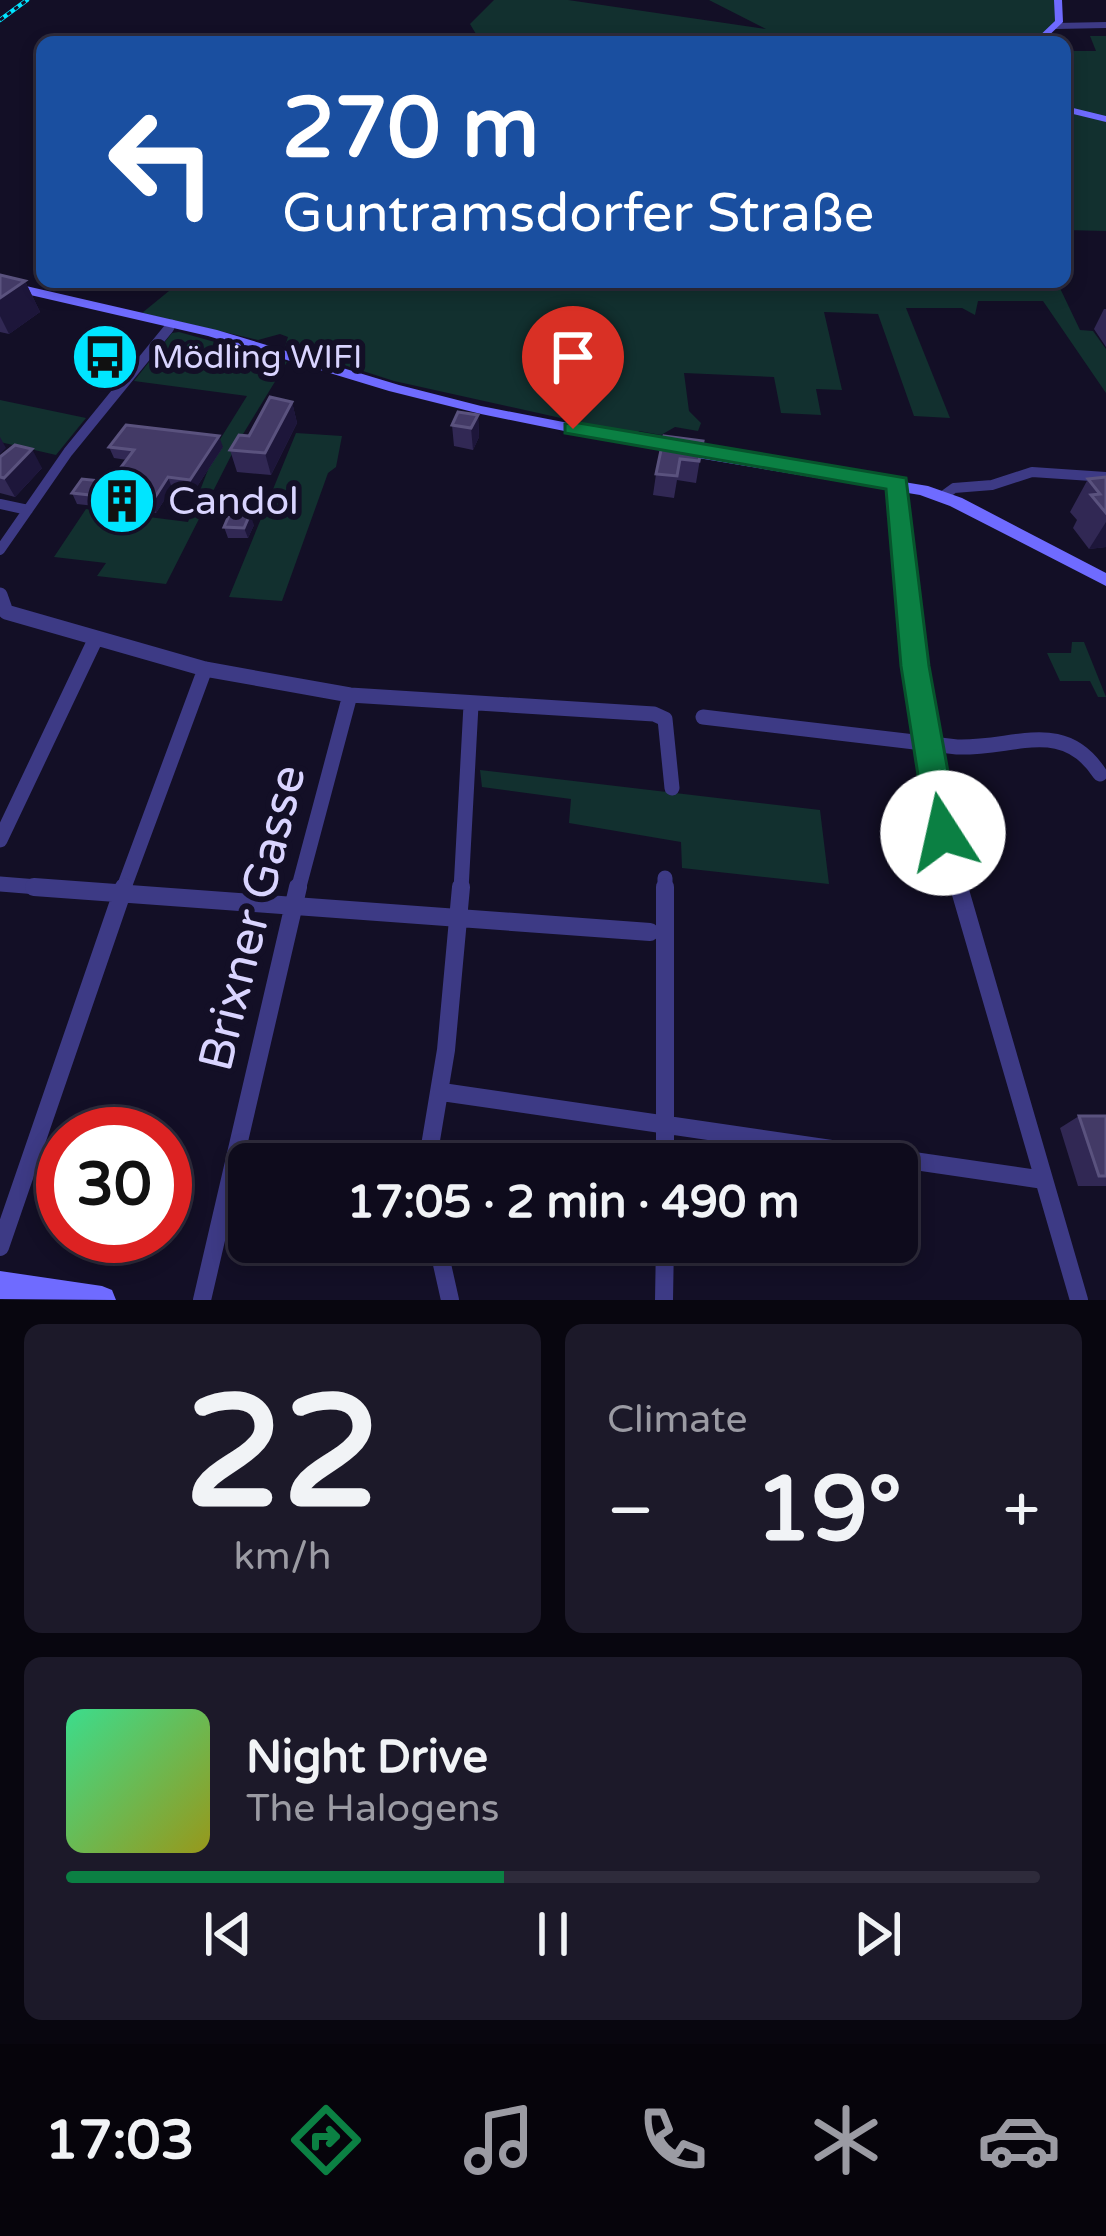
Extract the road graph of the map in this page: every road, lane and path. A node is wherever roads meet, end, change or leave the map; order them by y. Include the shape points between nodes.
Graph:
1 (1058, 0) edge
2 (1106, 25) edge
3 (1056, 26) junction
4 (1044, 36) edge
5 (1071, 111) edge
6 (1106, 119) edge
7 (0, 284) edge
8 (172, 324) junction
9 (1106, 477) edge
10 (898, 483) junction
11 (943, 496) junction
12 (0, 504) edge
13 (28, 510) junction
14 (0, 550) edge
15 (1106, 580) edge
16 (0, 595) edge
17 (3, 614) edge
18 (96, 638) junction
19 (205, 669) junction
20 (350, 695) junction
21 (471, 705) junction
22 (703, 717) dead end
23 (926, 744) junction
24 (1100, 774) dead end
25 (671, 788) dead end
26 (0, 840) edge
27 (665, 878) dead end
28 (0, 884) edge
29 (121, 895) junction
30 (294, 903) junction
31 (460, 915) junction
32 (650, 932) dead end
33 (442, 1092) junction
34 (665, 1128) junction
35 (431, 1143) edge
36 (665, 1143) edge
37 (1044, 1180) junction
38 (0, 1247) edge
39 (442, 1263) edge
40 (664, 1263) edge
41 (0, 1285) edge
42 (103, 1300) edge
43 (202, 1300) edge
44 (450, 1300) edge
45 (664, 1300) edge
46 (1079, 1300) edge

1 - 3 street
2 - 3 street
3 - 4 street
5 - 6 street
7 - 8 street
8 - 10 street via 481,410
8 - 13 street
9 - 11 street via 1032,472
10 - 11 street
10 - 23 street
11 - 15 street
12 - 13 street
13 - 14 street
16 - 17 street
17 - 18 street
18 - 19 street
18 - 26 street
19 - 20 street
19 - 29 street
20 - 21 street
20 - 30 street, Brixner Gasse
21 - 25 street via 665,718
21 - 31 street
22 - 23 street
23 - 24 street via 994,748 1059,736 1090,755
23 - 37 street via 955,884
27 - 34 street
28 - 29 street
29 - 30 street
29 - 38 street
30 - 31 street
30 - 43 street, Brixner Gasse
31 - 32 street
31 - 33 street
33 - 34 street
33 - 35 street
34 - 36 street
34 - 37 street
37 - 46 street
39 - 44 street
40 - 45 street
41 - 42 street

